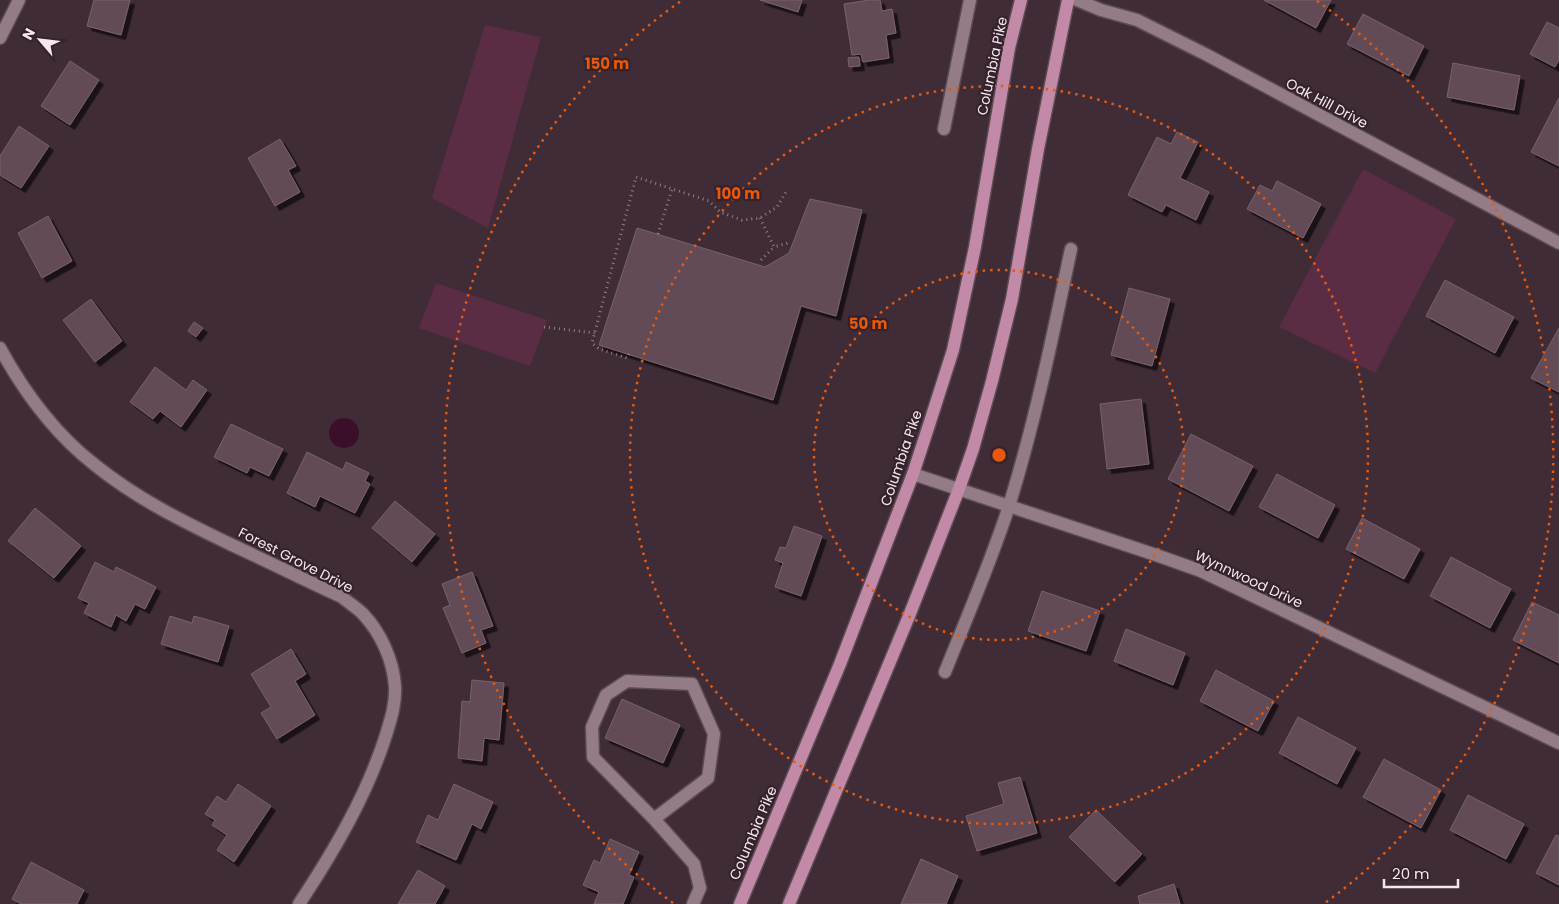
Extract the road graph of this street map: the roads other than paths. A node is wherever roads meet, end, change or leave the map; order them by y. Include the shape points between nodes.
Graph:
1 (19, 0) edge
2 (970, 0) edge
3 (1021, 0) edge
4 (1068, 0) edge
5 (1077, 0) edge
6 (0, 38) edge
7 (944, 129) dead end
8 (1559, 242) edge
9 (1071, 249) dead end
10 (0, 348) edge
11 (913, 474) junction
12 (959, 489) junction
13 (1009, 506) junction
14 (945, 672) dead end
15 (1559, 743) edge
16 (654, 819) junction
17 (299, 904) edge
18 (693, 904) edge
19 (740, 904) edge
20 (789, 904) edge

1 - 6 street
2 - 7 street
3 - 11 main road, Columbia Pike via 1007,56 975,247 953,350
4 - 12 main road via 1012,298 992,382
5 - 8 street, Oak Hill Drive via 1137,20 1199,51
9 - 13 street via 1048,363
10 - 17 street, Forest Grove Drive via 32,398 60,432 94,465 138,497 180,520 342,597 363,614 380,636 391,662 395,687 392,716 380,754 352,815
11 - 12 street, Wynnwood Drive
11 - 19 main road, Columbia Pike via 840,664
12 - 13 street, Wynnwood Drive
12 - 20 main road
13 - 14 street
13 - 15 street, Wynnwood Drive via 1200,571
16 - 16 street via 593,757 592,727 602,703 606,695 627,681 692,684 714,734 708,778
16 - 18 street via 694,864 700,888

